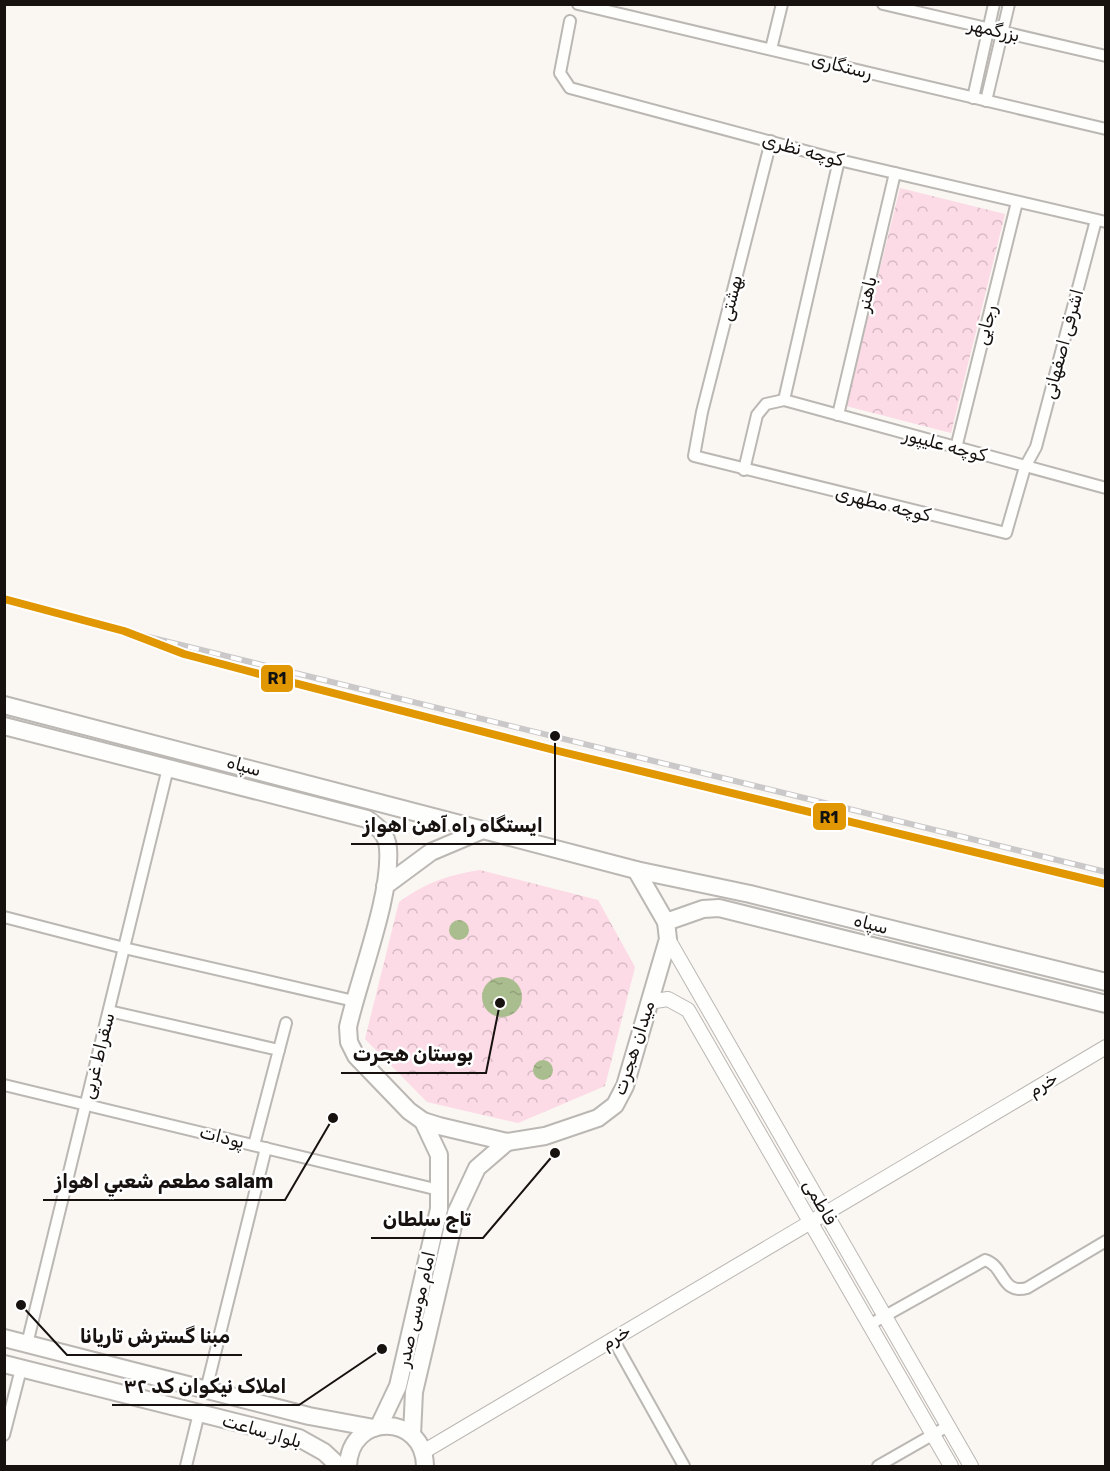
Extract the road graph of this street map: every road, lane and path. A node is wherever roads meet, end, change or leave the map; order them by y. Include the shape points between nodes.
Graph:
1 (578, 4) edge
2 (782, 4) edge
3 (883, 4) edge
4 (994, 4) edge
5 (1009, 4) edge
6 (570, 21) dead end
7 (988, 29) junction
8 (1002, 32) junction
9 (771, 49) junction
10 (1106, 56) edge
11 (973, 98) junction
12 (986, 101) junction
13 (1106, 129) edge
14 (771, 141) junction
15 (839, 160) junction
16 (895, 173) junction
17 (1017, 202) junction
18 (1101, 221) edge
19 (784, 400) junction
20 (838, 415) junction
21 (956, 448) junction
22 (694, 456) joint
23 (1025, 467) junction
24 (744, 470) junction
25 (1106, 488) edge
26 (4, 705) edge
27 (4, 726) edge
28 (173, 747) junction
29 (168, 768) junction
30 (483, 830) junction
31 (636, 870) junction
32 (386, 886) junction
33 (4, 917) edge
34 (667, 930) junction
35 (124, 948) junction
36 (1106, 982) edge
37 (354, 1000) junction
38 (649, 1002) junction
39 (1106, 1004) edge
40 (109, 1011) junction
41 (286, 1023) dead end
42 (1106, 1047) edge
43 (279, 1050) junction
44 (4, 1085) edge
45 (86, 1104) junction
46 (423, 1121) junction
47 (507, 1142) junction
48 (254, 1144) junction
49 (266, 1148) junction
50 (439, 1190) junction
51 (826, 1213) junction
52 (810, 1222) junction
53 (1106, 1241) edge
54 (885, 1317) junction
55 (869, 1325) junction
56 (4, 1338) edge
57 (613, 1339) junction
58 (27, 1344) junction
59 (13, 1366) edge
60 (206, 1390) junction
61 (199, 1413) junction
62 (948, 1426) junction
63 (377, 1427) junction
64 (4, 1435) edge
65 (412, 1435) junction
66 (933, 1435) junction
67 (424, 1459) edge
68 (186, 1467) edge
69 (339, 1467) edge
70 (348, 1467) edge
71 (684, 1467) edge
72 (878, 1467) edge
73 (951, 1467) edge
74 (971, 1467) edge

1 - 9 street, رستگاری
2 - 9 street
3 - 7 street, بزرگمهر
4 - 7 street
5 - 8 street
6 - 14 street, کوچه نظری via 561,74 570,88
7 - 8 street, بزرگمهر
7 - 11 street
8 - 10 street, بزرگمهر
8 - 12 street
9 - 11 street, رستگاری
11 - 12 street, رستگاری
12 - 13 street, رستگاری
14 - 15 street, کوچه نظری
14 - 22 street, بهشتی
15 - 16 street, کوچه نظری
15 - 19 street
16 - 17 street, کوچه نظری
16 - 20 street, باهنر
17 - 18 street, کوچه نظری
17 - 21 street, رجایی
18 - 23 street, اشرفی اصفهانی via 1036,447
19 - 20 street, کوچه علیپور
19 - 24 street via 766,404 757,415
20 - 21 street, کوچه علیپور
21 - 23 street, کوچه علیپور
22 - 24 street, کوچه مطهری
23 - 24 street, کوچه مطهری via 1006,533
23 - 25 street, کوچه علیپور
26 - 28 main road, سپاه
27 - 29 main road, سپاه
28 - 29 main road
28 - 30 main road, سپاه
29 - 32 main road, سپاه via 368,819 382,830 388,847
29 - 35 street, سقراط غربی
30 - 31 main road
30 - 32 main road via 431,852
31 - 34 main road
31 - 36 main road, سپاه via 750,894
32 - 37 main road, میدان هجرت
33 - 35 street
34 - 38 main road, میدان هجرت
34 - 39 main road, سپاه via 703,909 719,908
34 - 51 street, فاطمی
35 - 37 street
35 - 40 street, سقراط غربی
37 - 46 main road, میدان هجرت via 348,1027 349,1042 356,1056
38 - 47 main road, میدان هجرت via 625,1086 615,1105 598,1118 553,1133
38 - 52 street, فاطمی via 668,999 688,1010
40 - 43 street
40 - 45 street, سقراط غربی
41 - 43 street
42 - 51 street, خرم
43 - 48 street
44 - 45 street, پودات
45 - 48 street, پودات
45 - 58 street, سقراط غربی
46 - 47 main road, میدان هجرت
46 - 50 main road, امام موسی صدر via 439,1155
47 - 65 main road, امام موسی صدر via 477,1168 456,1213 414,1392
48 - 49 street, پودات
49 - 50 street, پودات
49 - 60 street
50 - 63 main road, امام موسی صدر via 439,1209 398,1386
51 - 52 street, خرم
51 - 54 street, فاطمی
52 - 55 street, فاطمی
52 - 57 street, خرم
53 - 54 street via 1018,1290 1012,1289 992,1262 985,1260
54 - 55 street
54 - 62 street, فاطمی
55 - 66 street, فاطمی
56 - 58 main road, بلوار ساعت
57 - 67 street, خرم
57 - 71 street
58 - 60 main road, بلوار ساعت
59 - 61 main road, بلوار ساعت
59 - 64 street
60 - 63 main road, بلوار ساعت via 309,1416
61 - 68 street
61 - 69 main road, بلوار ساعت via 299,1438 324,1452
62 - 66 street
62 - 74 street, فاطمی
63 - 65 main road, بلوار ساعت via 394,1426
63 - 70 main road via 355,1442
65 - 67 main road
66 - 72 street
66 - 73 street, فاطمی

